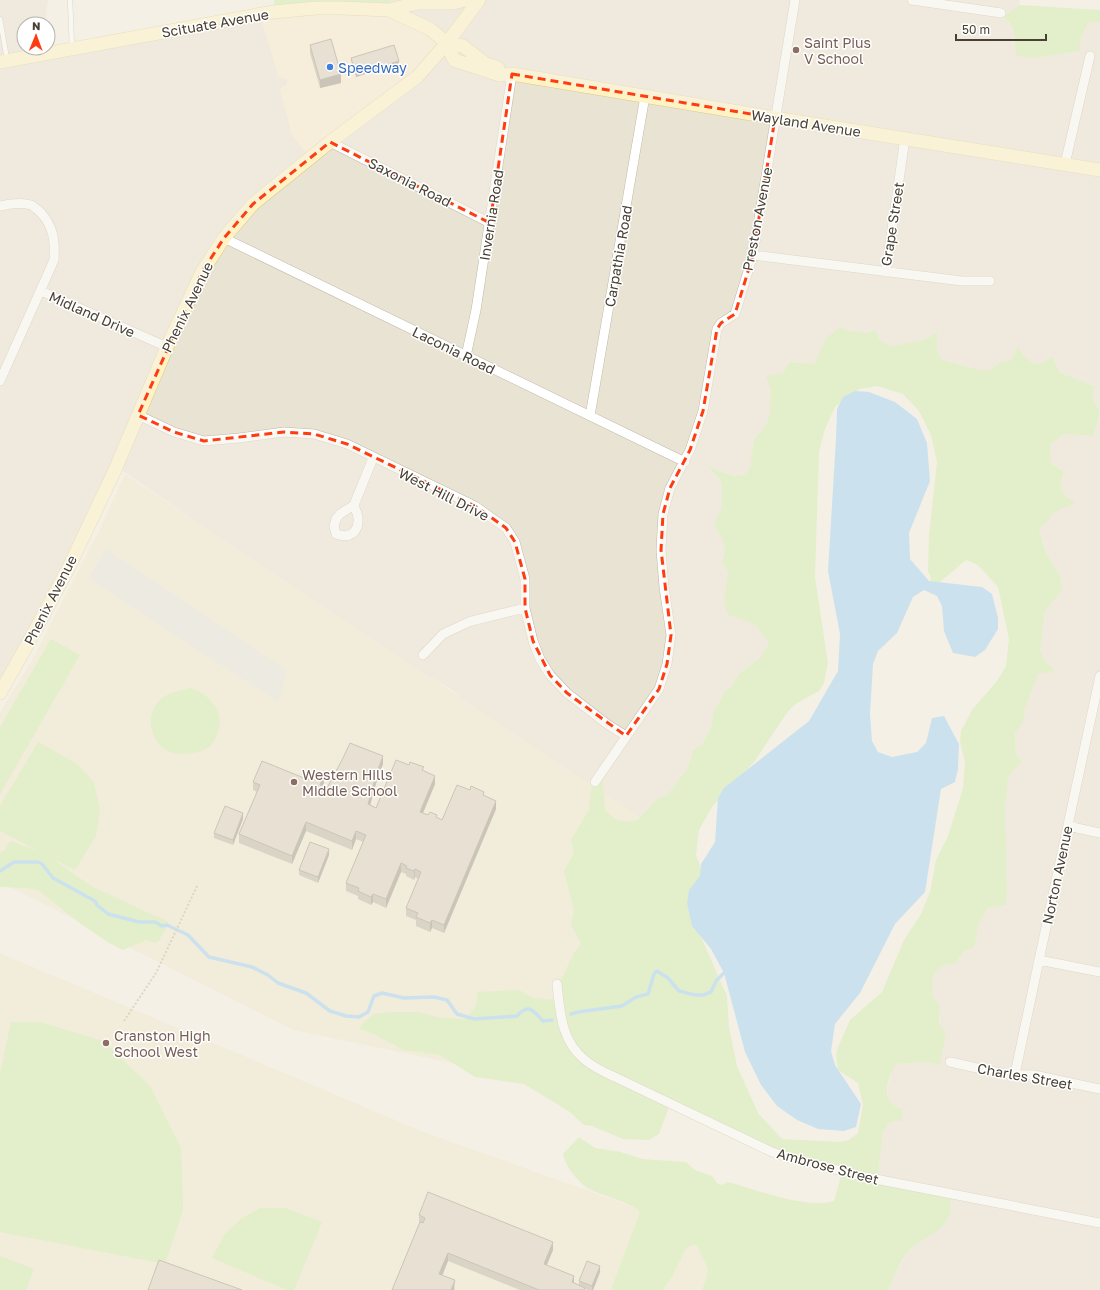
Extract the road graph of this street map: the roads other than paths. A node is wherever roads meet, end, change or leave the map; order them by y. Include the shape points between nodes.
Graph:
1 (70, 0) edge
2 (466, 0) edge
3 (479, 0) edge
4 (795, 0) edge
5 (912, 0) edge
6 (389, 10) junction
7 (1001, 13) dead end
8 (0, 18) edge
9 (447, 43) junction
10 (72, 49) junction
11 (1090, 56) dead end
12 (4, 62) edge
13 (512, 74) junction
14 (644, 96) junction
15 (775, 118) junction
16 (905, 138) junction
17 (330, 142) junction
18 (1065, 164) junction
19 (1100, 170) edge
20 (0, 206) edge
21 (490, 222) junction
22 (224, 238) junction
23 (753, 255) junction
24 (886, 272) junction
25 (990, 281) dead end
26 (41, 291) junction
27 (167, 347) junction
28 (466, 356) junction
29 (0, 381) edge
30 (138, 415) junction
31 (590, 416) junction
32 (373, 458) junction
33 (685, 462) junction
34 (354, 505) dead end
35 (525, 608) junction
36 (423, 655) dead end
37 (1100, 676) edge
38 (0, 693) edge
39 (1098, 698) edge
40 (626, 736) junction
41 (594, 782) dead end
42 (1068, 826) junction
43 (1100, 833) edge
44 (1039, 960) junction
45 (1100, 972) edge
46 (557, 984) dead end
47 (950, 1062) dead end
48 (1015, 1074) junction
49 (1100, 1089) edge
50 (1100, 1223) edge

1 - 10 lane
2 - 6 main road via 453,3 418,3
3 - 9 main road, Phenix Avenue
4 - 15 street, Preston Avenue
5 - 7 street
6 - 9 main road, Scituate Avenue via 430,29
6 - 10 main road, Scituate Avenue via 316,8 273,12
8 - 12 lane
9 - 13 main road, Wayland Avenue via 463,46 486,64
9 - 17 main road, Phenix Avenue via 417,77
10 - 12 main road, Scituate Avenue
11 - 18 street
13 - 14 main road, Wayland Avenue
13 - 21 street, Invernia Road
14 - 15 main road, Wayland Avenue
14 - 31 street, Carpathia Road
15 - 16 main road, Wayland Avenue
15 - 23 street, Preston Avenue
16 - 18 main road, Wayland Avenue
16 - 24 street, Grape Street
17 - 21 street, Saxonia Road
17 - 22 main road, Phenix Avenue via 253,204
18 - 19 main road, Wayland Avenue
20 - 26 street via 32,205 48,220 55,247 54,260
21 - 28 street, Invernia Road
22 - 27 main road, Phenix Avenue via 202,272
22 - 28 street, Laconia Road
23 - 24 street, Grape Street
23 - 33 street, Preston Avenue via 735,314 721,323 717,329 703,411
24 - 25 street via 962,281
26 - 27 street, Midland Drive
26 - 29 street, Midland Drive
27 - 30 main road, Phenix Avenue
28 - 31 street, Laconia Road
30 - 32 street, West Hill Drive via 174,432 204,440 284,432 314,434 347,444
30 - 38 main road, Phenix Avenue via 68,569
31 - 33 street, Laconia Road
32 - 34 street
32 - 35 street, West Hill Drive via 475,506 506,528 515,542 525,579
33 - 40 street, Preston Avenue via 670,488 663,514 661,550 671,635 667,664 659,689
35 - 36 street via 471,621 443,634
35 - 40 street, West Hill Drive via 533,641 550,675 573,697
37 - 39 street, Norton Avenue
39 - 42 street, Norton Avenue
40 - 41 street, Preston Avenue
42 - 43 street
42 - 44 street, Norton Avenue
44 - 45 street
44 - 48 street, Norton Avenue
46 - 50 street, Ambrose Street via 566,1036 585,1060 596,1068 772,1152 865,1177
47 - 48 street, Charles Street
48 - 49 street, Charles Street via 1034,1075

